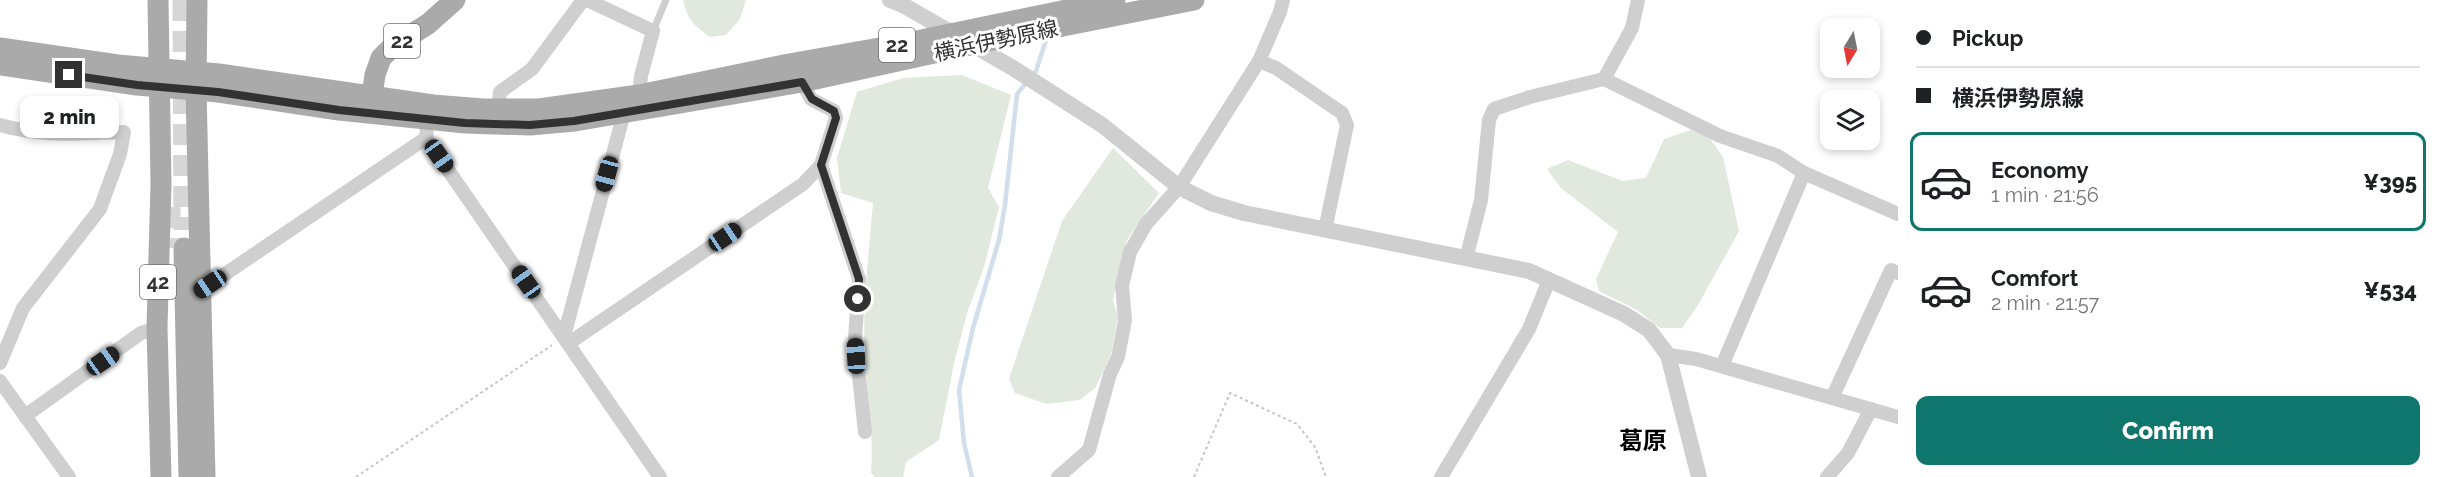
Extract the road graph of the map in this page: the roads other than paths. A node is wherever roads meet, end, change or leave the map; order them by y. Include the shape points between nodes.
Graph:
1 (158, 0) edge
2 (196, 0) edge
3 (455, 0) edge
4 (582, 0) edge
5 (587, 0) edge
6 (666, 0) edge
7 (890, 0) edge
8 (1115, 0) edge
9 (1194, 0) edge
10 (1283, 0) edge
11 (1638, 0) edge
12 (653, 31) junction
13 (952, 33) junction
14 (974, 45) junction
15 (0, 48) edge
16 (1259, 61) junction
17 (0, 66) edge
18 (159, 77) junction
19 (1604, 79) junction
20 (196, 81) junction
21 (802, 82) junction
22 (639, 95) junction
23 (370, 104) junction
24 (498, 109) junction
25 (620, 113) junction
26 (0, 125) edge
27 (427, 129) junction
28 (821, 165) junction
29 (1804, 173) junction
30 (1179, 187) junction
31 (1898, 214) edge
32 (1325, 230) junction
33 (1466, 259) junction
34 (1898, 273) edge
35 (1549, 280) junction
36 (200, 291) junction
37 (157, 328) junction
38 (566, 340) junction
39 (1668, 355) junction
40 (0, 363) edge
41 (1722, 366) junction
42 (1, 384) edge
43 (1832, 398) junction
44 (1871, 410) junction
45 (25, 416) junction
46 (1898, 417) edge
47 (865, 432) dead end
48 (69, 477) edge
49 (161, 477) edge
50 (173, 477) edge
51 (189, 477) edge
52 (205, 477) edge
53 (660, 477) edge
54 (1058, 477) edge
55 (1441, 477) edge
56 (1699, 477) edge
57 (1827, 477) edge

1 - 18 main road
2 - 20 main road
3 - 23 main road, 22 via 381,58
4 - 24 street via 532,69 500,92
5 - 12 street
6 - 12 lane
7 - 13 street
8 - 13 main road, 横浜伊勢原線 / 22
9 - 14 main road, 横浜伊勢原線 / 22
10 - 16 street
11 - 19 street via 1632,28
12 - 22 street
13 - 14 street
13 - 22 main road, 横浜伊勢原線 / 22
14 - 21 main road, 横浜伊勢原線 / 22
14 - 30 street via 1102,125
15 - 18 main road, 横浜伊勢原線 / 22
16 - 30 street
16 - 32 street via 1276,68 1342,113 1347,125
17 - 18 main road, 横浜伊勢原線 / 22
18 - 20 main road, 横浜伊勢原線 / 22
18 - 37 main road, 42
19 - 29 street via 1720,136 1778,156
19 - 33 street via 1494,109 1489,120 1481,200
20 - 23 main road, 横浜伊勢原線 / 22
20 - 36 main road, 42
21 - 25 main road, 横浜伊勢原線 / 22
21 - 28 street via 812,99 834,111 836,118
22 - 24 main road, 横浜伊勢原線 / 22 via 572,106
23 - 24 main road, 横浜伊勢原線 / 22
23 - 27 main road, 横浜伊勢原線 / 22
25 - 27 main road, 横浜伊勢原線 / 22 via 530,125 465,123
25 - 38 street via 622,120
26 - 40 street via 28,133 62,135 124,132 100,208 23,308
27 - 36 street
27 - 38 street
28 - 38 street via 803,184
28 - 47 street via 859,279 855,339
29 - 31 street
29 - 41 street
30 - 32 street via 1244,213
30 - 54 street via 1146,224 1130,252 1122,286 1125,320 1118,357 1089,450
32 - 33 street
33 - 35 street via 1529,271
34 - 43 street via 1891,270
35 - 39 street via 1624,314 1649,330
35 - 55 street via 1529,329
36 - 52 main road, 42
37 - 45 street via 141,333
37 - 49 main road, 42
38 - 53 street
39 - 41 street
39 - 56 street
41 - 43 street
42 - 45 street
43 - 44 street
44 - 46 street
44 - 57 street via 1848,453
45 - 48 street
50 - 51 main road, 42 via 177,248

